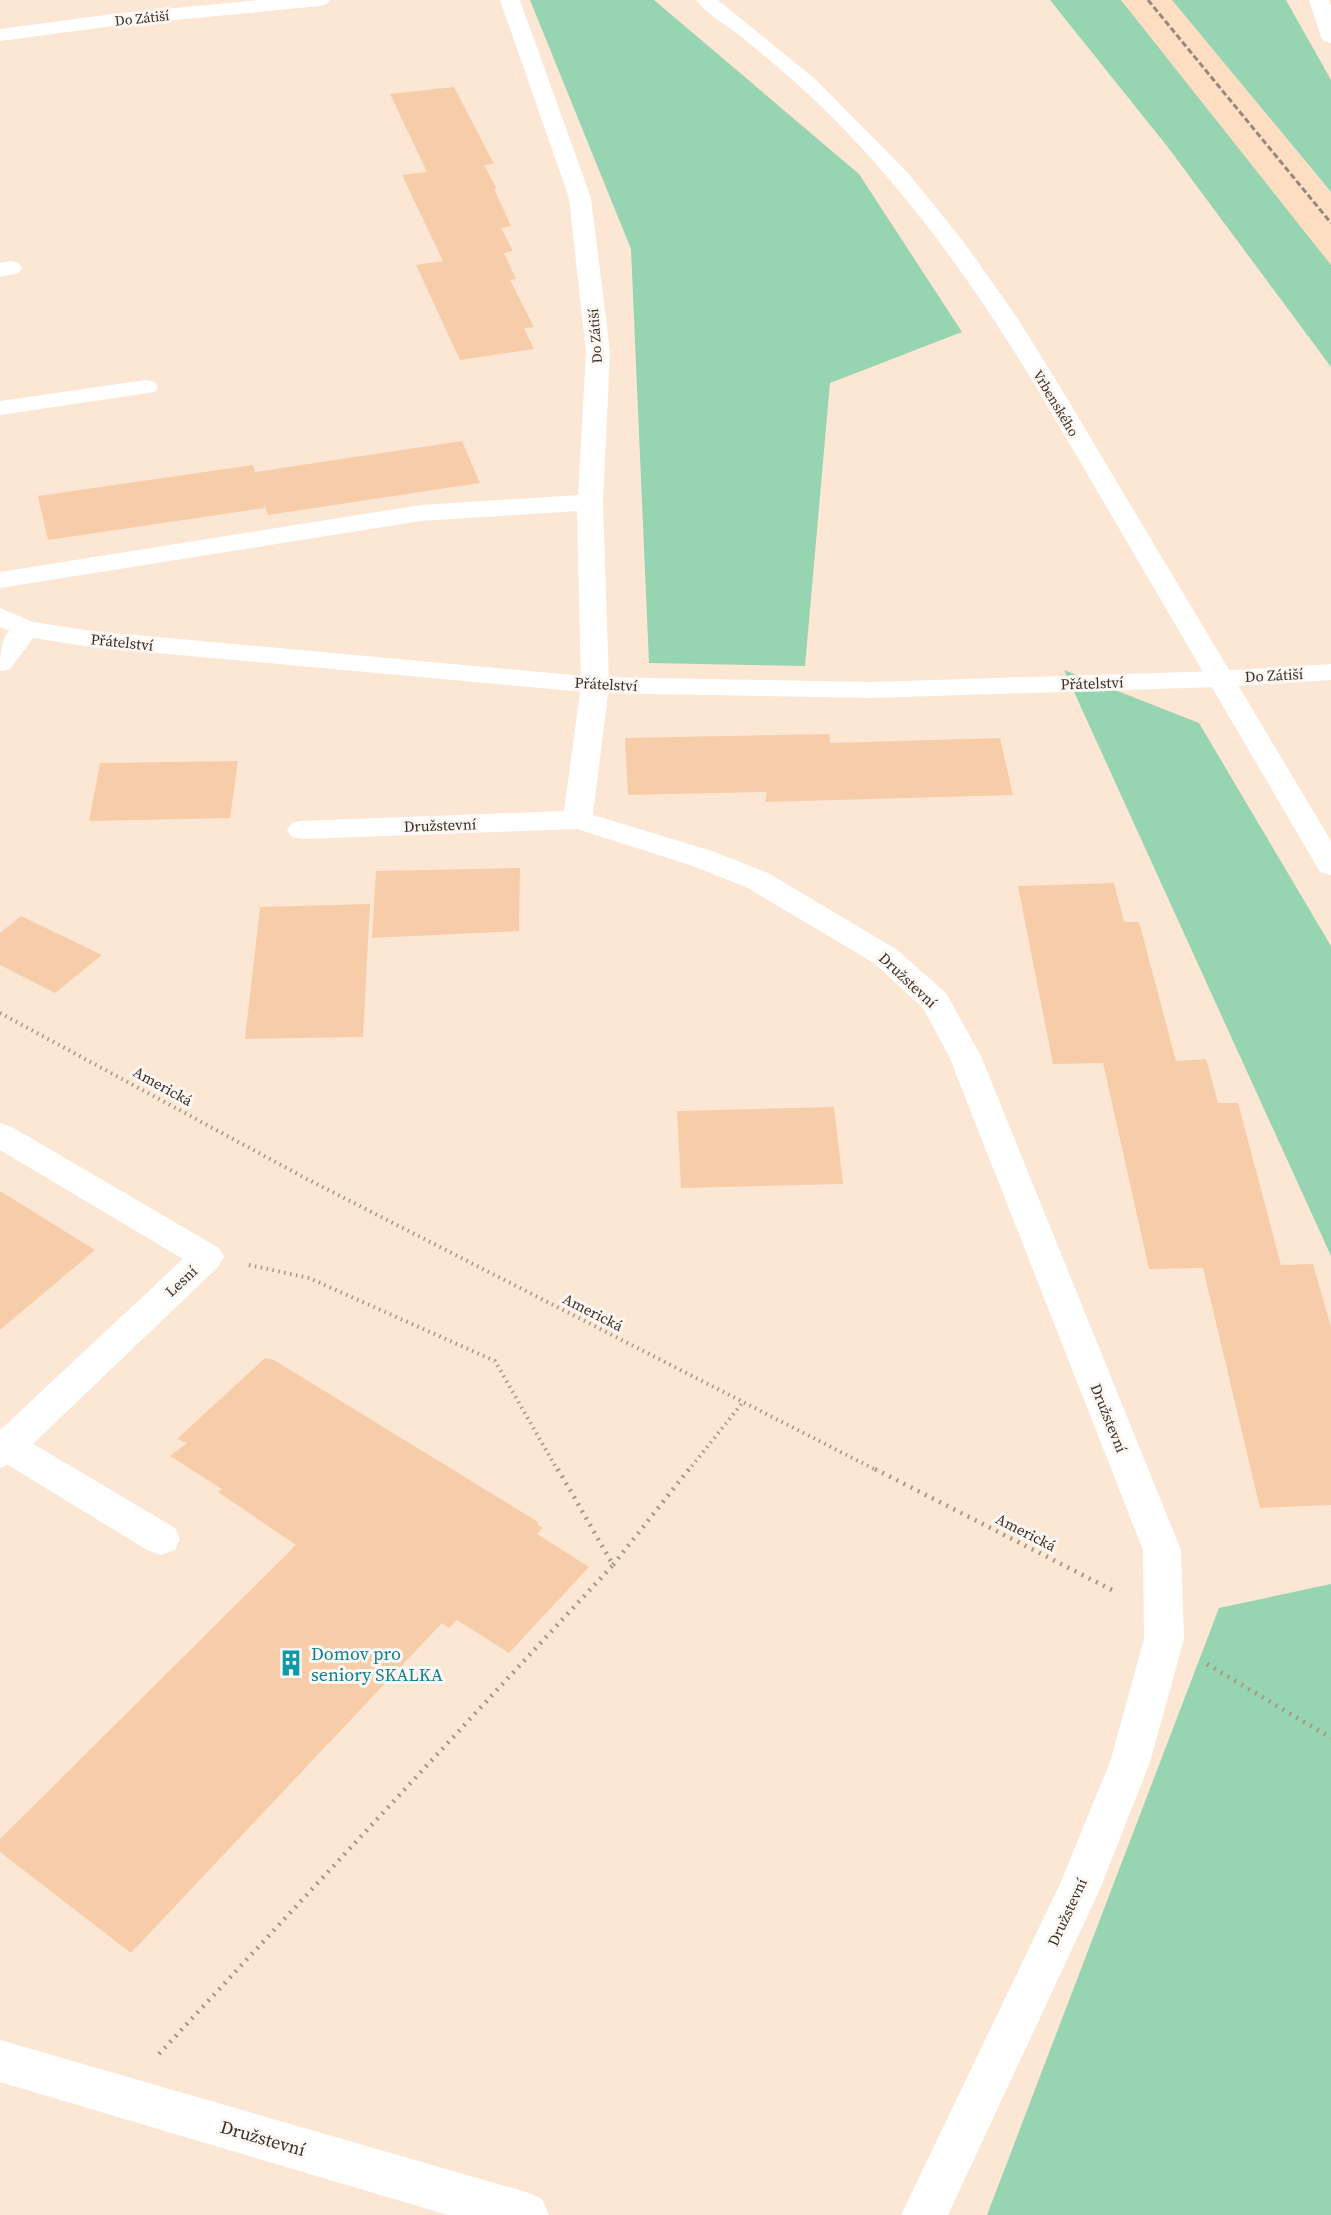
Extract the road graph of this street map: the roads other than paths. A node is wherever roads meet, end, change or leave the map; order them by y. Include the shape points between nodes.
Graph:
1 (320, 0) edge
2 (510, 0) edge
3 (706, 0) edge
4 (1319, 0) edge
5 (0, 35) edge
6 (1331, 37) edge
7 (146, 387) dead end
8 (0, 408) edge
9 (590, 502) junction
10 (0, 580) edge
11 (0, 616) edge
12 (26, 629) junction
13 (0, 663) edge
14 (1331, 672) edge
15 (1218, 679) junction
16 (595, 685) junction
17 (578, 820) junction
18 (302, 830) dead end
19 (1331, 865) edge
20 (0, 1135) edge
21 (2, 1447) edge
22 (161, 1539) dead end
23 (0, 2061) edge
24 (526, 2215) edge
25 (924, 2215) edge

1 - 5 street, Do Zátiší
2 - 9 street, Do Zátiší via 580,198 598,352
3 - 15 street, Vrbenského via 828,102 955,246 1025,351
4 - 6 street
7 - 8 street
9 - 10 street via 421,513
9 - 16 street, Do Zátiší
11 - 12 street, Přátelství
12 - 13 street
12 - 16 street, Přátelství via 92,639
14 - 15 street, Do Zátiší
15 - 16 street, Přátelství via 872,690
15 - 19 street, Vrbenského
16 - 17 street
17 - 18 street, Družstevní
17 - 25 street, Družstevní via 758,880 885,957 935,1001 965,1056 1162,1550 1164,1639 1130,1762 1079,1889
20 - 21 street, Lesní via 207,1257
21 - 22 street
23 - 24 street, Družstevní

